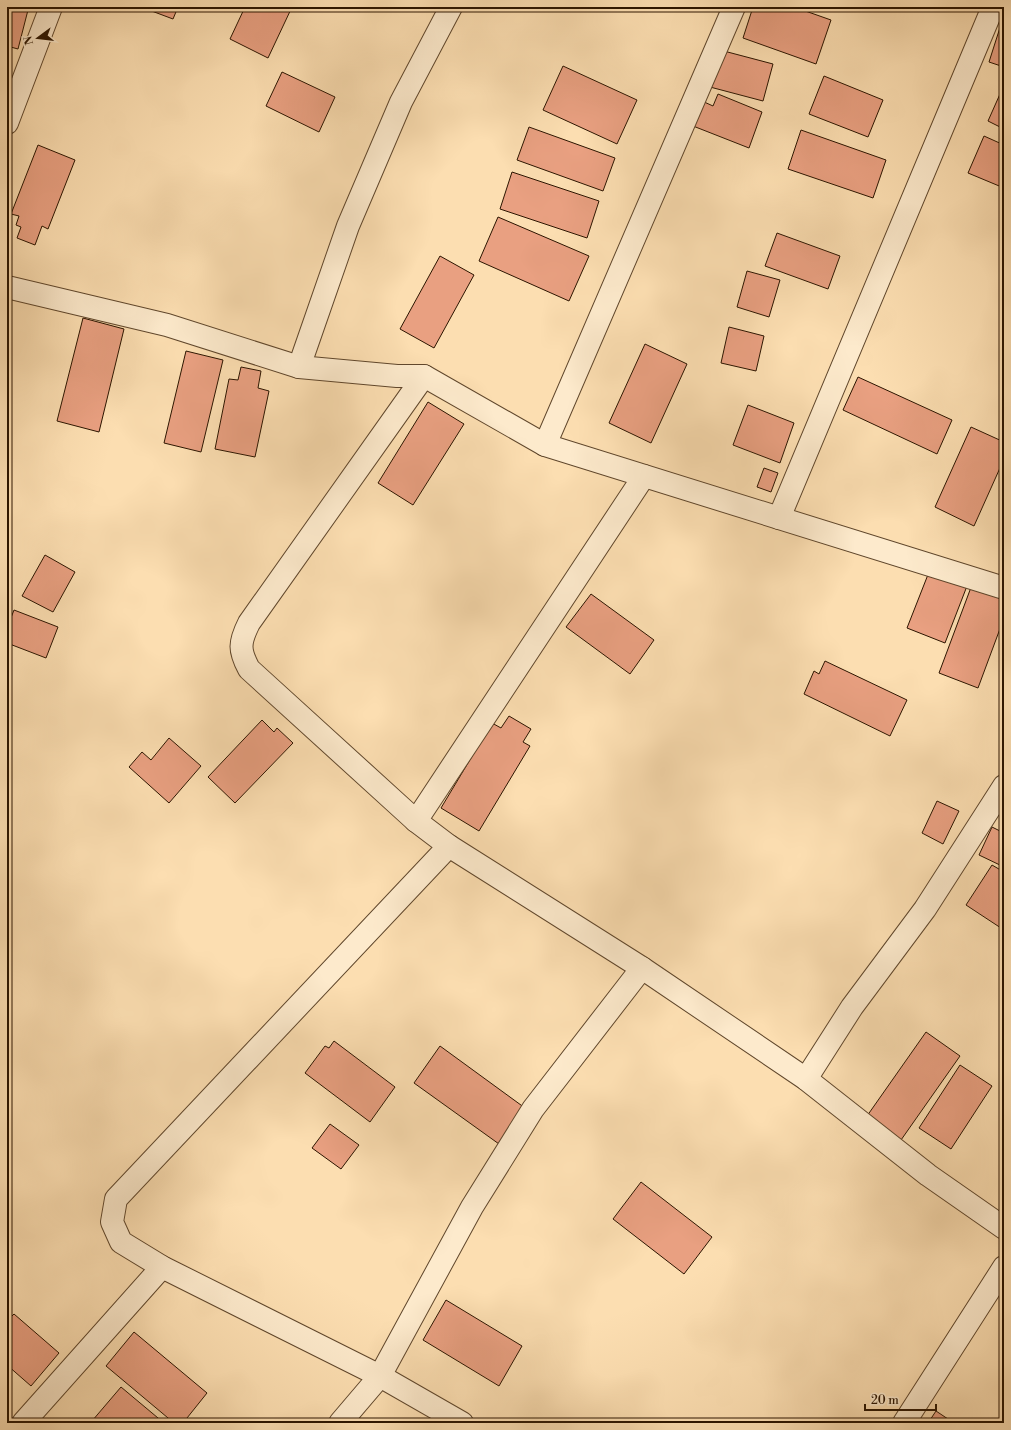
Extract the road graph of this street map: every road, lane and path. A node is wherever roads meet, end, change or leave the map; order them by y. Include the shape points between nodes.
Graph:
1 (51, 7) edge
2 (450, 7) edge
3 (734, 7) edge
4 (993, 7) edge
5 (7, 123) edge
6 (7, 287) edge
7 (299, 367) junction
8 (424, 376) junction
9 (545, 445) junction
10 (644, 476) junction
11 (779, 518) junction
12 (1004, 588) edge
13 (1004, 786) edge
14 (416, 820) junction
15 (449, 846) junction
16 (642, 968) junction
17 (806, 1079) junction
18 (1004, 1228) edge
19 (162, 1267) junction
20 (1004, 1267) edge
21 (380, 1376) junction
22 (23, 1423) edge
23 (340, 1423) edge
24 (462, 1423) edge
25 (904, 1423) edge

1 - 5 street
2 - 7 street via 401,102 348,226
3 - 9 street
4 - 11 street
6 - 7 street via 167,325
7 - 8 street
8 - 9 street
8 - 14 street via 248,623 241,647 242,656 249,669
9 - 10 street
10 - 11 street
10 - 14 street
11 - 12 street
13 - 17 street via 925,909 852,1007
14 - 15 street
15 - 16 street
15 - 19 street via 116,1199 112,1222 122,1242
16 - 17 street
16 - 21 street via 533,1109 472,1207
17 - 18 street via 928,1175
19 - 21 street
19 - 22 street
20 - 25 street
21 - 23 street
21 - 24 street

